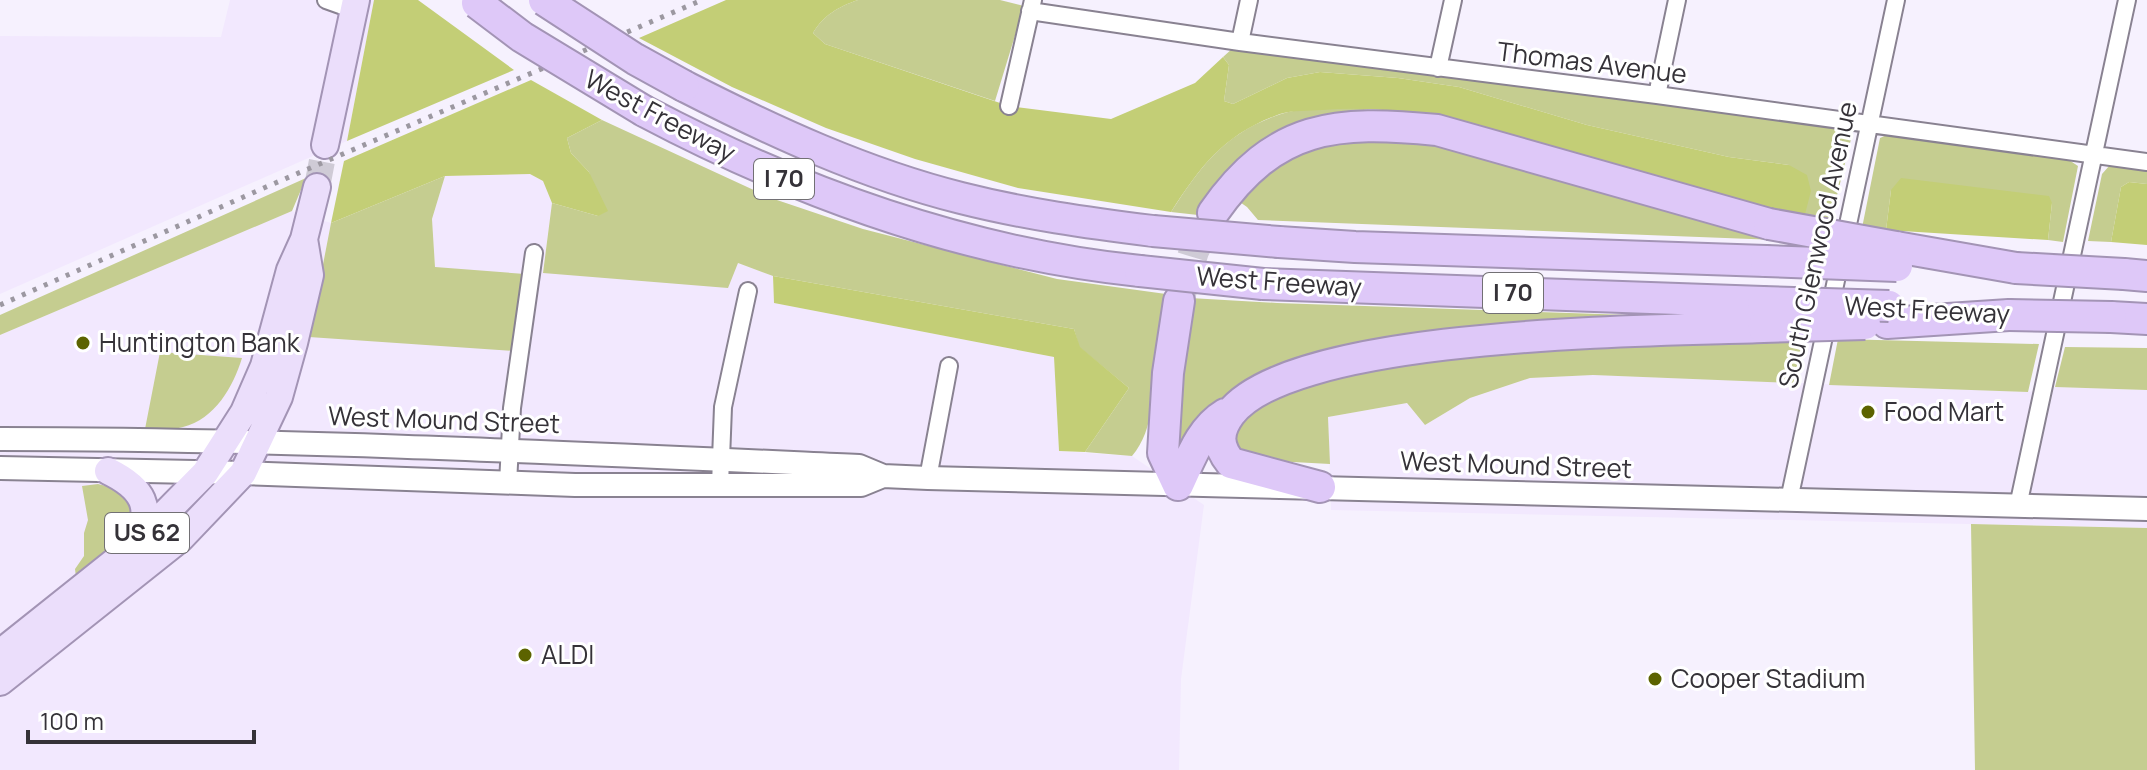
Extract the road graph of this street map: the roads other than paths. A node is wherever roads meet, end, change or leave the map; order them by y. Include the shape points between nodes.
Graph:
1 (326, 0) edge
2 (544, 0) edge
3 (1249, 0) edge
4 (1453, 0) edge
5 (1677, 0) edge
6 (1896, 0) edge
7 (2127, 0) edge
8 (469, 1) edge
9 (355, 5) edge
10 (1032, 6) edge
11 (1240, 42) junction
12 (1438, 68) junction
13 (1657, 95) junction
14 (1009, 106) dead end
15 (1869, 123) junction
16 (325, 145) tunnel mouth
17 (2093, 155) junction
18 (2147, 162) edge
19 (317, 187) tunnel mouth
20 (1213, 213) tunnel mouth
21 (304, 239) junction
22 (534, 253) dead end
23 (1897, 256) junction
24 (2136, 275) edge
25 (748, 291) dead end
26 (1179, 301) tunnel mouth
27 (1763, 314) junction
28 (2147, 319) edge
29 (949, 366) dead end
30 (1233, 409) junction
31 (0, 439) edge
32 (223, 443) junction
33 (258, 443) junction
34 (510, 450) junction
35 (721, 460) junction
36 (0, 468) edge
37 (108, 471) junction
38 (205, 473) junction
39 (243, 473) junction
40 (883, 476) junction
41 (928, 478) junction
42 (508, 483) junction
43 (720, 485) junction
44 (1178, 485) junction
45 (1320, 487) junction
46 (1789, 500) junction
47 (2018, 506) junction
48 (2147, 509) edge
49 (128, 551) junction
50 (0, 653) edge
51 (0, 682) edge

1 - 9 street
2 - 23 highway, West Freeway / I 70, bridge via 684,86 852,163 958,198 1068,221 1279,242 1766,261
3 - 11 street
4 - 12 street
5 - 13 street
6 - 15 street, South Glenwood Avenue
7 - 17 street
8 - 27 highway, West Freeway / I 70, bridge via 644,111 767,172 883,215 989,245 1140,271 1263,284
9 - 16 main road
10 - 11 street, Thomas Avenue
10 - 14 street
11 - 12 street, Thomas Avenue
12 - 13 street, Thomas Avenue
13 - 15 street, Thomas Avenue
15 - 17 street, Thomas Avenue
15 - 46 street, South Glenwood Avenue
17 - 18 street, Thomas Avenue
17 - 47 street
19 - 21 main road, US 62
20 - 23 highway, bridge via 1246,171 1284,144 1331,130 1385,125 1437,130
21 - 32 main road, US 62 via 290,270 264,366
21 - 33 main road, US 62 via 310,275 279,397
22 - 34 street
23 - 24 highway, West Freeway, bridge
25 - 35 street via 723,407
26 - 44 highway via 1163,453
27 - 28 highway, West Freeway / I 70, bridge
27 - 30 highway via 1413,348 1287,379
29 - 41 street
30 - 44 highway via 1201,437
30 - 45 highway via 1219,437 1231,463
31 - 32 main road, West Mound Street
32 - 33 main road, West Mound Street
32 - 38 main road, US 62
33 - 34 main road, West Mound Street
33 - 39 main road, US 62
34 - 35 main road, West Mound Street
34 - 42 street
35 - 40 main road, West Mound Street via 859,466
35 - 43 street
36 - 37 main road, West Mound Street
37 - 38 main road, West Mound Street
37 - 49 main road via 132,484 144,507 142,531
38 - 39 main road, West Mound Street
38 - 49 main road, US 62
39 - 42 main road, West Mound Street
39 - 51 main road, US 62 via 181,538
40 - 41 main road, West Mound Street
40 - 43 main road, West Mound Street via 861,485
41 - 44 main road, West Mound Street
42 - 43 main road, West Mound Street
44 - 45 main road, West Mound Street
45 - 46 main road, West Mound Street
46 - 47 main road, West Mound Street
47 - 48 main road, West Mound Street
49 - 50 main road, US 62

